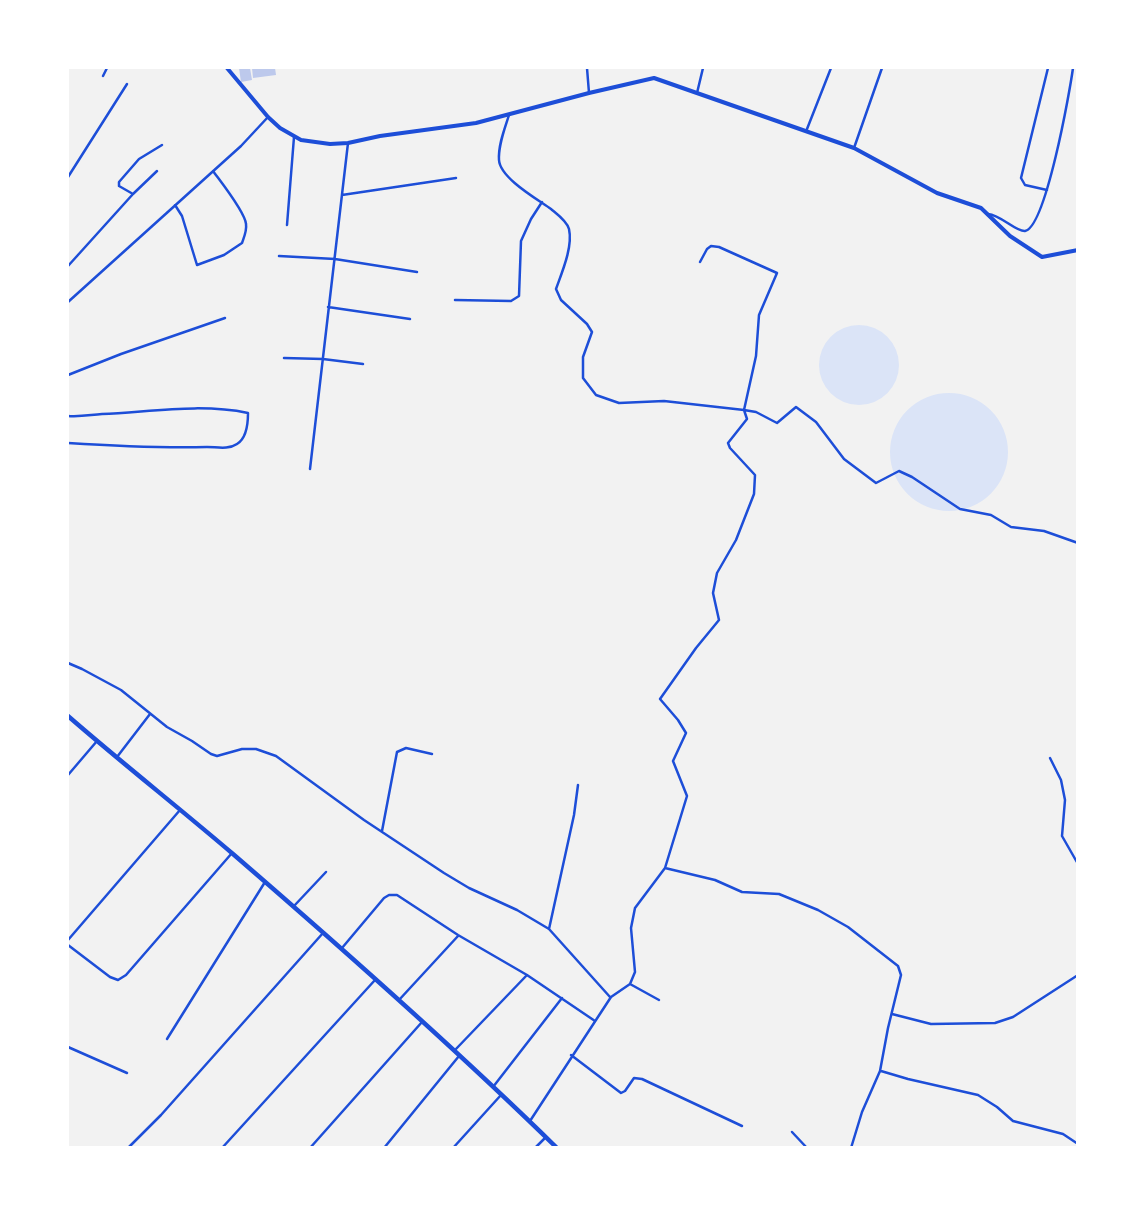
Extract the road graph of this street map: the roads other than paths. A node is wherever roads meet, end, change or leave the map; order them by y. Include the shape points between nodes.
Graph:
1 (107, 68) edge
2 (227, 68) edge
3 (587, 68) edge
4 (703, 68) edge
5 (831, 68) edge
6 (881, 68) edge
7 (1048, 68) edge
8 (1073, 68) edge
9 (103, 76) dead end
10 (127, 84) dead end
11 (589, 93) junction
12 (697, 93) junction
13 (509, 113) junction
14 (268, 117) junction
15 (807, 129) dead end
16 (294, 137) junction
17 (348, 143) junction
18 (162, 146) dead end
19 (854, 148) junction
20 (156, 171) dead end
21 (213, 171) junction
22 (68, 177) edge
23 (456, 178) dead end
24 (1047, 190) junction
25 (133, 194) junction
26 (342, 195) junction
27 (542, 202) junction
28 (175, 205) junction
29 (986, 213) junction
30 (287, 225) dead end
31 (1078, 250) edge
32 (279, 256) dead end
33 (335, 259) junction
34 (700, 262) dead end
35 (68, 266) edge
36 (417, 272) dead end
37 (455, 300) dead end
38 (68, 302) edge
39 (328, 307) junction
40 (225, 318) dead end
41 (410, 319) dead end
42 (284, 358) dead end
43 (323, 359) junction
44 (363, 364) dead end
45 (68, 375) edge
46 (744, 410) junction
47 (68, 416) edge
48 (68, 443) edge
49 (310, 469) dead end
50 (1078, 543) edge
51 (68, 663) edge
52 (150, 714) junction
53 (68, 716) edge
54 (97, 742) junction
55 (432, 754) dead end
56 (117, 757) junction
57 (1050, 758) dead end
58 (68, 774) edge
59 (578, 785) dead end
60 (180, 810) junction
61 (382, 831) junction
62 (232, 853) junction
63 (1078, 864) edge
64 (665, 868) junction
65 (326, 872) dead end
66 (265, 882) junction
67 (293, 907) junction
68 (549, 929) junction
69 (323, 933) junction
70 (458, 935) junction
71 (68, 940) edge
72 (68, 945) edge
73 (342, 950) junction
74 (527, 975) junction
75 (1078, 975) edge
76 (375, 980) junction
77 (630, 984) junction
78 (610, 997) junction
79 (562, 998) junction
80 (659, 1000) dead end
81 (398, 1001) junction
82 (892, 1014) junction
83 (595, 1021) junction
84 (422, 1022) junction
85 (167, 1039) dead end
86 (68, 1048) edge
87 (455, 1050) junction
88 (460, 1055) junction
89 (572, 1055) junction
90 (880, 1071) junction
91 (127, 1073) dead end
92 (493, 1087) junction
93 (501, 1095) junction
94 (530, 1121) junction
95 (742, 1126) dead end
96 (792, 1132) dead end
97 (546, 1137) junction
98 (1078, 1144) edge
99 (128, 1148) edge
100 (222, 1148) edge
101 (310, 1148) edge
102 (384, 1148) edge
103 (453, 1148) edge
104 (536, 1148) edge
105 (557, 1148) edge
106 (808, 1148) edge
107 (851, 1148) edge

1 - 9 street
2 - 14 street
3 - 11 street
4 - 12 street
5 - 15 street
6 - 19 street
7 - 24 street via 1021,178 1024,185
8 - 24 street
10 - 22 street
11 - 12 street via 654,78
11 - 13 street
12 - 19 street
13 - 17 street via 476,123
13 - 27 street via 499,160 501,169
14 - 16 street
14 - 21 street
16 - 17 street via 310,142
16 - 30 street
17 - 26 street
18 - 25 street via 139,159 119,182
19 - 29 street via 937,193 981,208
20 - 25 street
21 - 28 street
21 - 28 street via 246,222 242,243 224,255 197,265 182,216
23 - 26 street
24 - 29 street via 1036,221 1024,231 995,214
25 - 35 street
26 - 33 street
27 - 37 street via 521,241 519,296 511,302
27 - 46 street via 569,228 569,252 556,289 561,300 592,332 583,357 583,378 596,395 619,403 664,401
28 - 38 street
29 - 31 street via 1010,236 1042,257
32 - 33 street
33 - 36 street
33 - 39 street
34 - 46 street via 711,246 777,273 759,315 756,356
39 - 41 street
39 - 43 street
40 - 45 street
42 - 43 street
43 - 44 street
43 - 49 street
46 - 50 street via 756,412 777,423 796,407 816,422 844,459 876,483 899,471 960,509 991,516 1011,527 1044,530
46 - 64 street via 747,419 728,443 755,475 754,494 736,540 717,573 713,593 719,620 660,699 686,733 673,761 686,796
47 - 48 street via 174,409 231,409 248,413 242,441 230,448
51 - 52 street via 121,690
52 - 56 street
52 - 61 street via 211,754 217,756 256,749 276,756
53 - 54 highway
54 - 56 highway
54 - 58 street
55 - 61 street via 406,748 397,752
56 - 60 highway
57 - 63 street via 1061,780 1065,800 1062,836
59 - 68 street
60 - 62 highway
60 - 71 street
61 - 68 street via 469,888
62 - 66 highway
62 - 72 street via 126,975 118,980
64 - 77 street via 635,908 631,928 635,972
64 - 82 street via 715,880 742,892 780,894 848,926 898,966 901,975
65 - 67 street
66 - 67 highway
66 - 85 street
67 - 69 highway
68 - 78 street
69 - 73 highway
69 - 99 street
70 - 73 street via 397,895 389,896
70 - 74 street
70 - 81 street
73 - 76 highway
74 - 79 street
74 - 87 street
75 - 82 street via 1013,1017 995,1023 931,1024
76 - 81 highway
76 - 100 street
77 - 78 street
77 - 80 street
78 - 83 street
79 - 83 street
79 - 92 street
81 - 84 highway
82 - 90 street
83 - 89 street
84 - 87 highway
84 - 101 street
86 - 91 street
87 - 88 highway
88 - 92 highway
88 - 102 street
89 - 94 street
89 - 95 street via 621,1093 634,1078 642,1079
90 - 98 street via 978,1095 1013,1121 1063,1134
90 - 107 street
92 - 93 highway
93 - 94 highway
93 - 103 street
94 - 97 highway
96 - 106 street
97 - 104 street
97 - 105 highway

